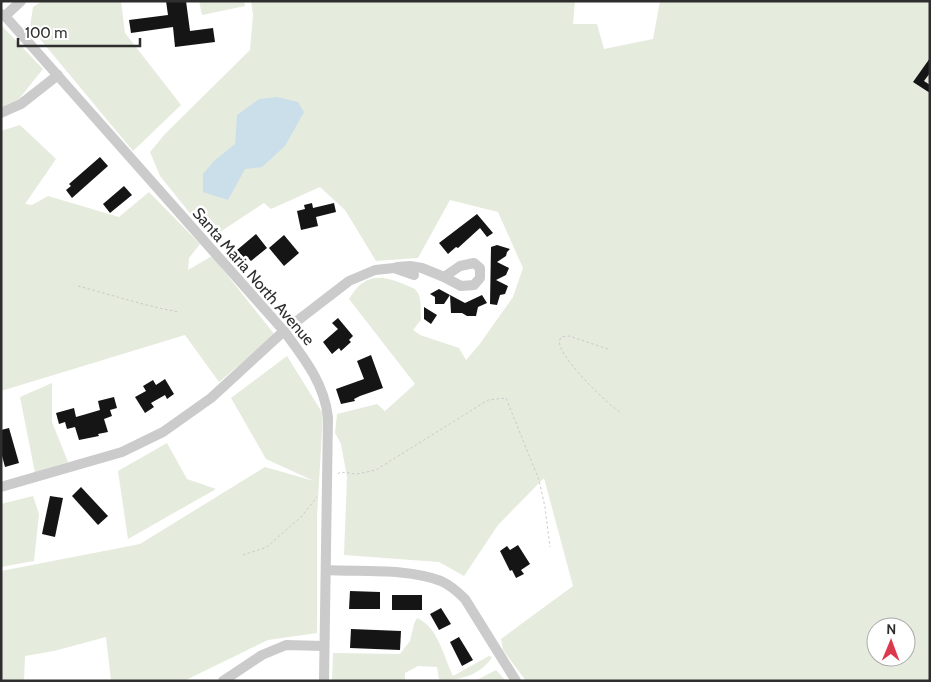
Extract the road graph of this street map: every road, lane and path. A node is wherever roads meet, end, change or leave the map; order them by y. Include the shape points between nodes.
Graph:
1 (21, 1) edge
2 (3, 15) edge
3 (58, 75) junction
4 (1, 113) edge
5 (394, 268) junction
6 (414, 275) dead end
7 (444, 277) dead end
8 (78, 286) dead end
9 (179, 312) dead end
10 (284, 331) junction
11 (608, 349) dead end
12 (620, 413) dead end
13 (328, 480) junction
14 (1, 487) edge
15 (319, 494) dead end
16 (550, 547) dead end
17 (243, 556) dead end
18 (326, 570) junction
19 (324, 646) junction
20 (223, 681) edge
21 (324, 681) edge
22 (516, 681) edge

1 - 2 street
2 - 3 street, Santa Maria North Avenue
3 - 4 street via 21,104
3 - 10 street, Santa Maria North Avenue
5 - 6 street
5 - 7 street via 410,266
5 - 10 street via 375,270 349,281
8 - 9 path
10 - 13 street, Santa Maria North Avenue via 308,362 326,402
10 - 14 street via 211,398 163,432 122,452
11 - 12 path via 569,336 560,340 561,349 577,370
13 - 16 path via 340,472 357,474 376,470 488,400 506,398 541,488
13 - 18 street, Santa Maria North Avenue
15 - 17 path via 302,516 267,547
18 - 19 street, Santa Maria North Avenue
18 - 22 street via 412,574 441,581 465,599
19 - 20 street via 286,646 262,655
19 - 21 street, Santa Maria North Avenue

